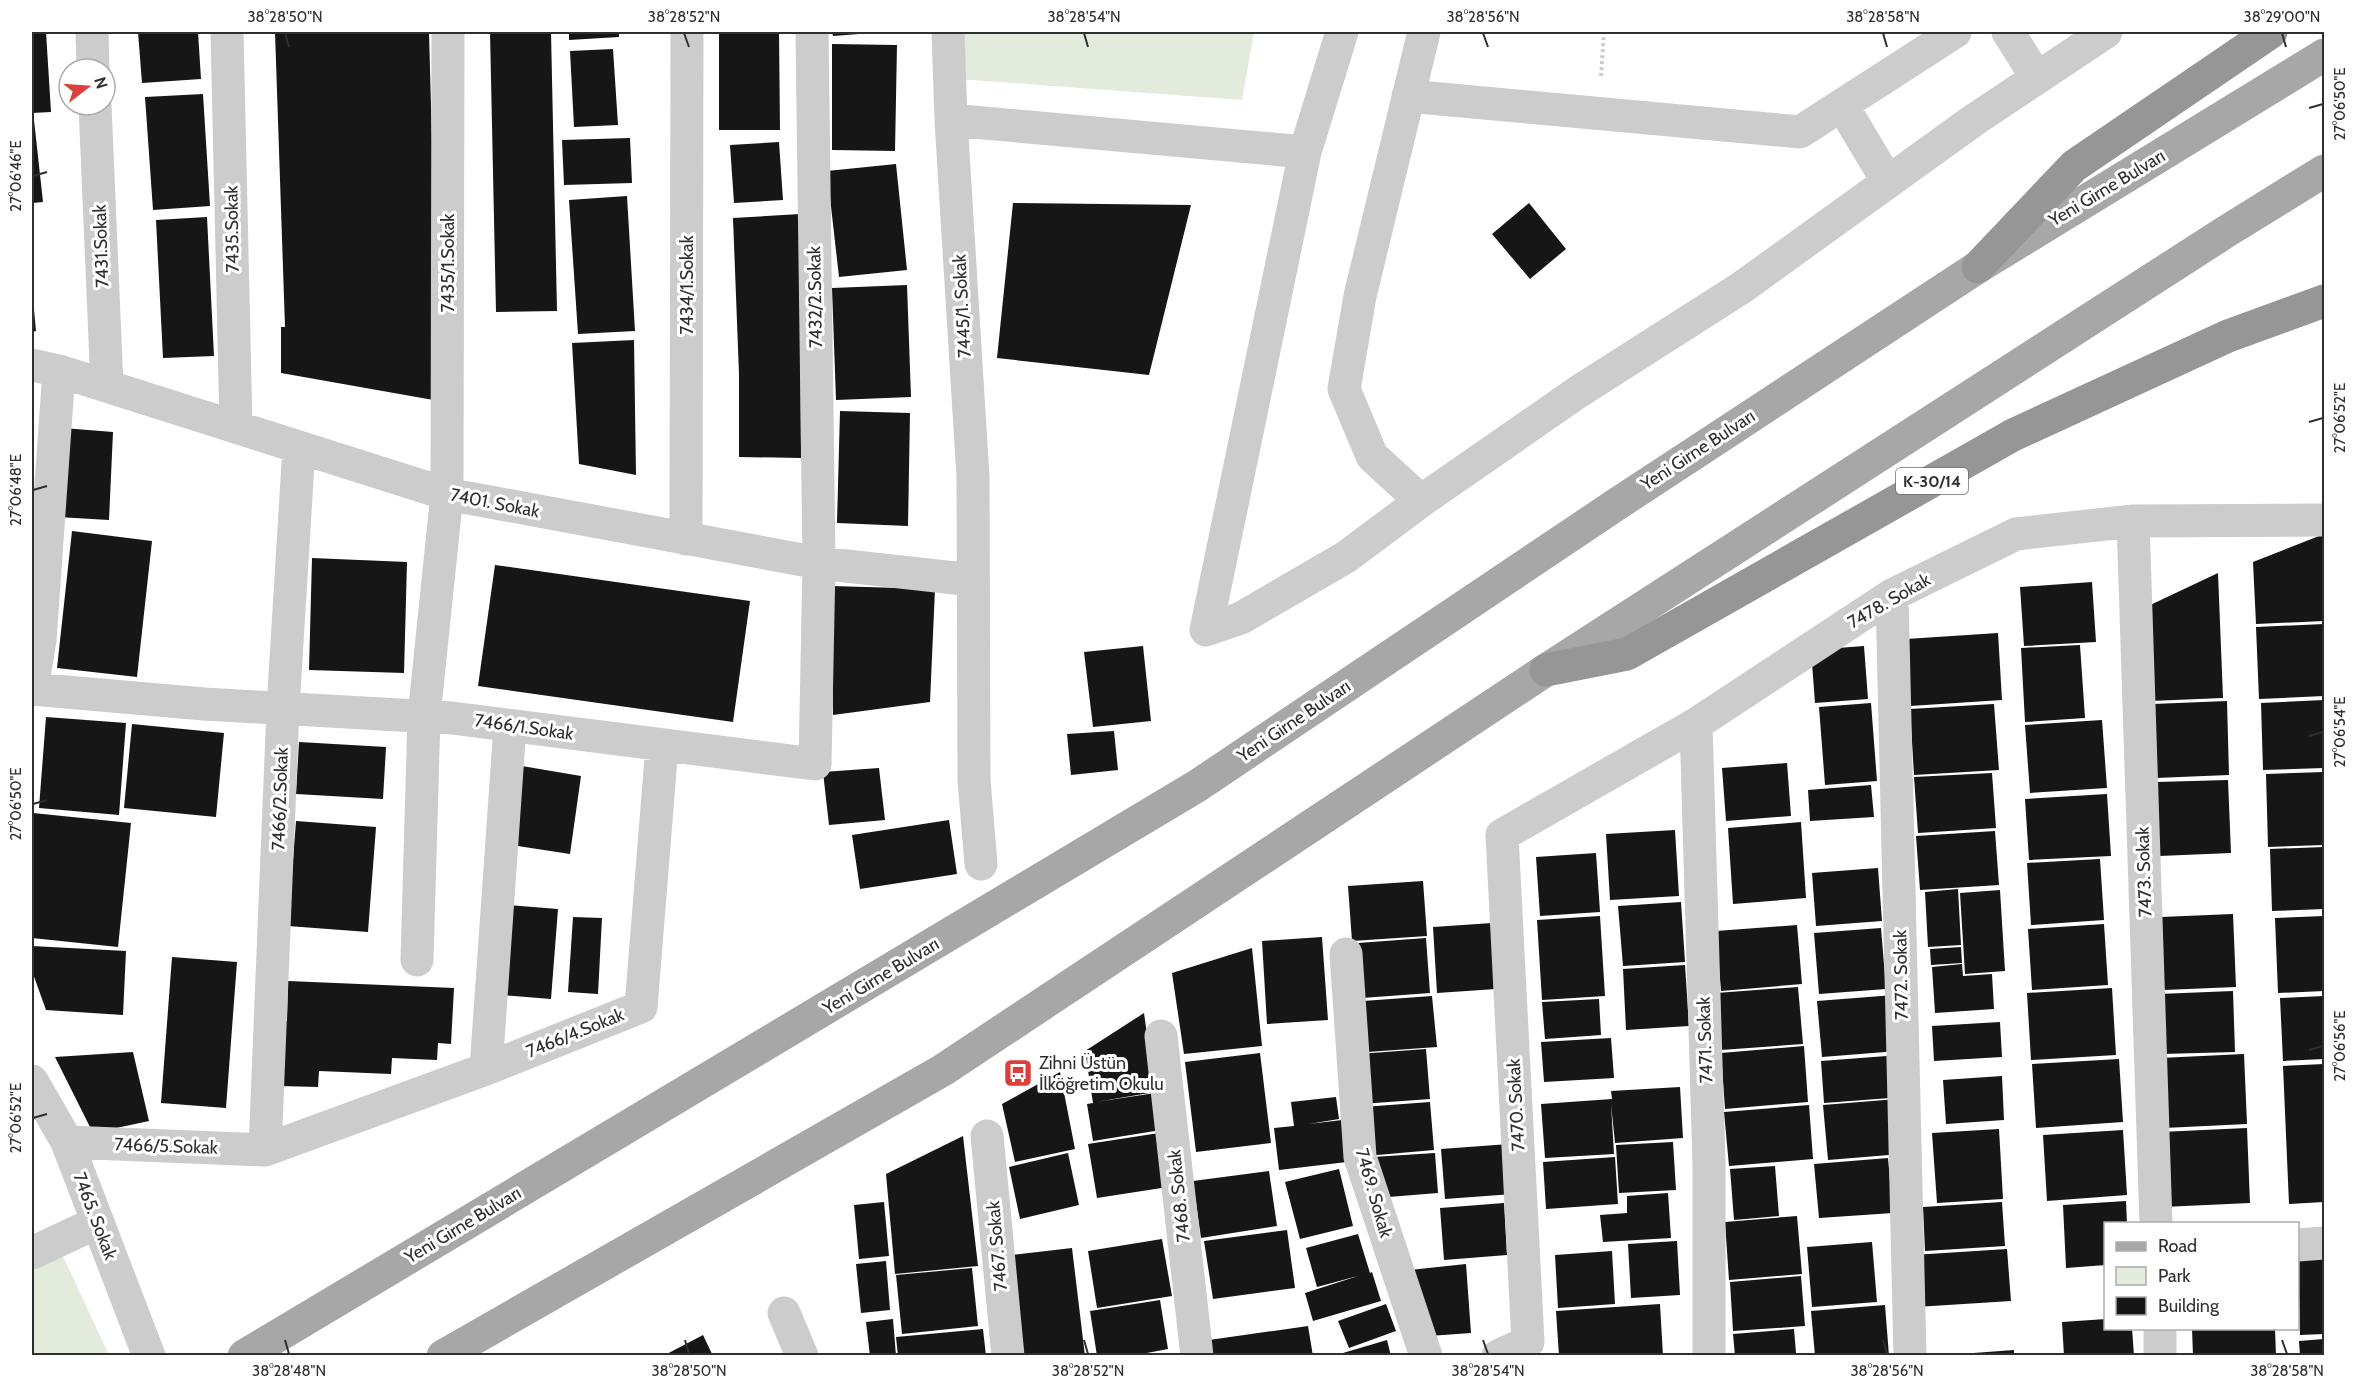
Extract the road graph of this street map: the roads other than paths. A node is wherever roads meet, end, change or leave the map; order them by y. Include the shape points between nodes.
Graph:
1 (92, 32) edge
2 (227, 32) edge
3 (448, 32) edge
4 (687, 32) edge
5 (812, 32) edge
6 (948, 32) edge
7 (1342, 32) edge
8 (1424, 32) edge
9 (1955, 32) edge
10 (2008, 32) edge
11 (2106, 32) edge
12 (2271, 32) edge
13 (2325, 55) edge
14 (93, 57) edge
15 (2037, 78) junction
16 (1408, 96) junction
17 (1842, 105) junction
18 (96, 117) edge
19 (951, 120) junction
20 (1305, 152) junction
21 (2325, 171) edge
22 (1888, 182) junction
23 (1978, 267) junction
24 (2325, 301) edge
25 (45, 368) edge
26 (107, 387) junction
27 (236, 427) junction
28 (299, 447) junction
29 (447, 494) junction
30 (1420, 501) junction
31 (2325, 520) edge
32 (2133, 521) junction
33 (686, 539) junction
34 (819, 564) junction
35 (973, 580) junction
36 (1892, 595) junction
37 (1546, 670) junction
38 (32, 689) edge
39 (283, 708) junction
40 (424, 716) junction
41 (1696, 724) junction
42 (510, 726) junction
43 (662, 746) junction
44 (1502, 835) joint
45 (981, 864) dead end
46 (1346, 954) dead end
47 (417, 960) dead end
48 (1161, 1036) dead end
49 (486, 1069) junction
50 (32, 1081) edge
51 (987, 1136) dead end
52 (67, 1142) junction
53 (265, 1150) junction
54 (98, 1222) junction
55 (2156, 1222) edge
56 (2325, 1243) edge
57 (2299, 1245) edge
58 (32, 1253) edge
59 (784, 1312) dead end
60 (2160, 1330) edge
61 (149, 1356) edge
62 (244, 1356) edge
63 (443, 1356) edge
64 (802, 1356) edge
65 (1008, 1356) edge
66 (1197, 1356) edge
67 (1426, 1356) edge
68 (1498, 1356) edge
69 (1709, 1356) edge
70 (1910, 1356) edge
71 (2160, 1356) edge

1 - 14 street
2 - 27 street, 7435.Sokak
3 - 29 street, 7435/1.Sokak
4 - 33 street, 7434/1.Sokak
5 - 34 street, 7432/2.Sokak
6 - 19 street, 7445/1. Sokak
7 - 20 street
8 - 16 street
9 - 17 street
10 - 15 street
11 - 15 street
12 - 23 highway via 2074,166
13 - 23 main road, Yeni Girne Bulvarı
15 - 22 street
16 - 17 street via 1800,132
16 - 30 street via 1360,296 1344,389 1372,456
17 - 22 street
18 - 26 street, 7431.Sokak
19 - 20 street
19 - 35 street, 7445/1. Sokak via 973,477
20 - 30 street via 1206,630 1240,618 1346,557
21 - 37 main road
22 - 30 street via 1741,288 1578,392
23 - 62 main road, Yeni Girne Bulvarı via 1197,786
24 - 37 highway, K-30/14 via 2228,336 2013,435 1627,654
25 - 26 street, 7401. Sokak
25 - 38 street via 40,640
26 - 27 street, 7401. Sokak
27 - 28 street, 7401. Sokak
28 - 29 street, 7401. Sokak
28 - 39 street, 7466/2.Sokak
29 - 33 street, 7401. Sokak
29 - 40 street, 7435/1.Sokak
31 - 32 street, 7478. Sokak
32 - 36 street, 7478. Sokak via 2016,534
32 - 55 street, 7473. Sokak
33 - 34 street, 7401. Sokak
34 - 35 street, 7401. Sokak
34 - 43 street, 7466/1.Sokak via 815,764
35 - 45 street, 7445/1. Sokak via 974,780
36 - 41 street, 7478. Sokak
36 - 70 street, 7472. Sokak
37 - 63 main road via 943,1070
38 - 39 street, 7466/1.Sokak
39 - 40 street, 7466/1.Sokak
39 - 53 street, 7466/2.Sokak
40 - 42 street, 7466/1.Sokak
40 - 47 street, 7435/1.Sokak
41 - 44 street, 7478. Sokak
41 - 69 street, 7471. Sokak via 1709,1164
42 - 43 street, 7466/1.Sokak
42 - 49 street
43 - 49 street, 7466/4.Sokak via 641,1007
44 - 68 street, 7470. Sokak via 1528,1342
46 - 67 street, 7469. Sokak via 1360,1157
48 - 66 street, 7468. Sokak
49 - 53 street, 7466/4.Sokak
50 - 52 street, 7465. Sokak
51 - 65 street, 7467. Sokak
52 - 53 street, 7466/5.Sokak
52 - 54 street, 7465. Sokak
54 - 58 street
54 - 61 street, 7465. Sokak
56 - 57 street
59 - 64 street
60 - 71 street

